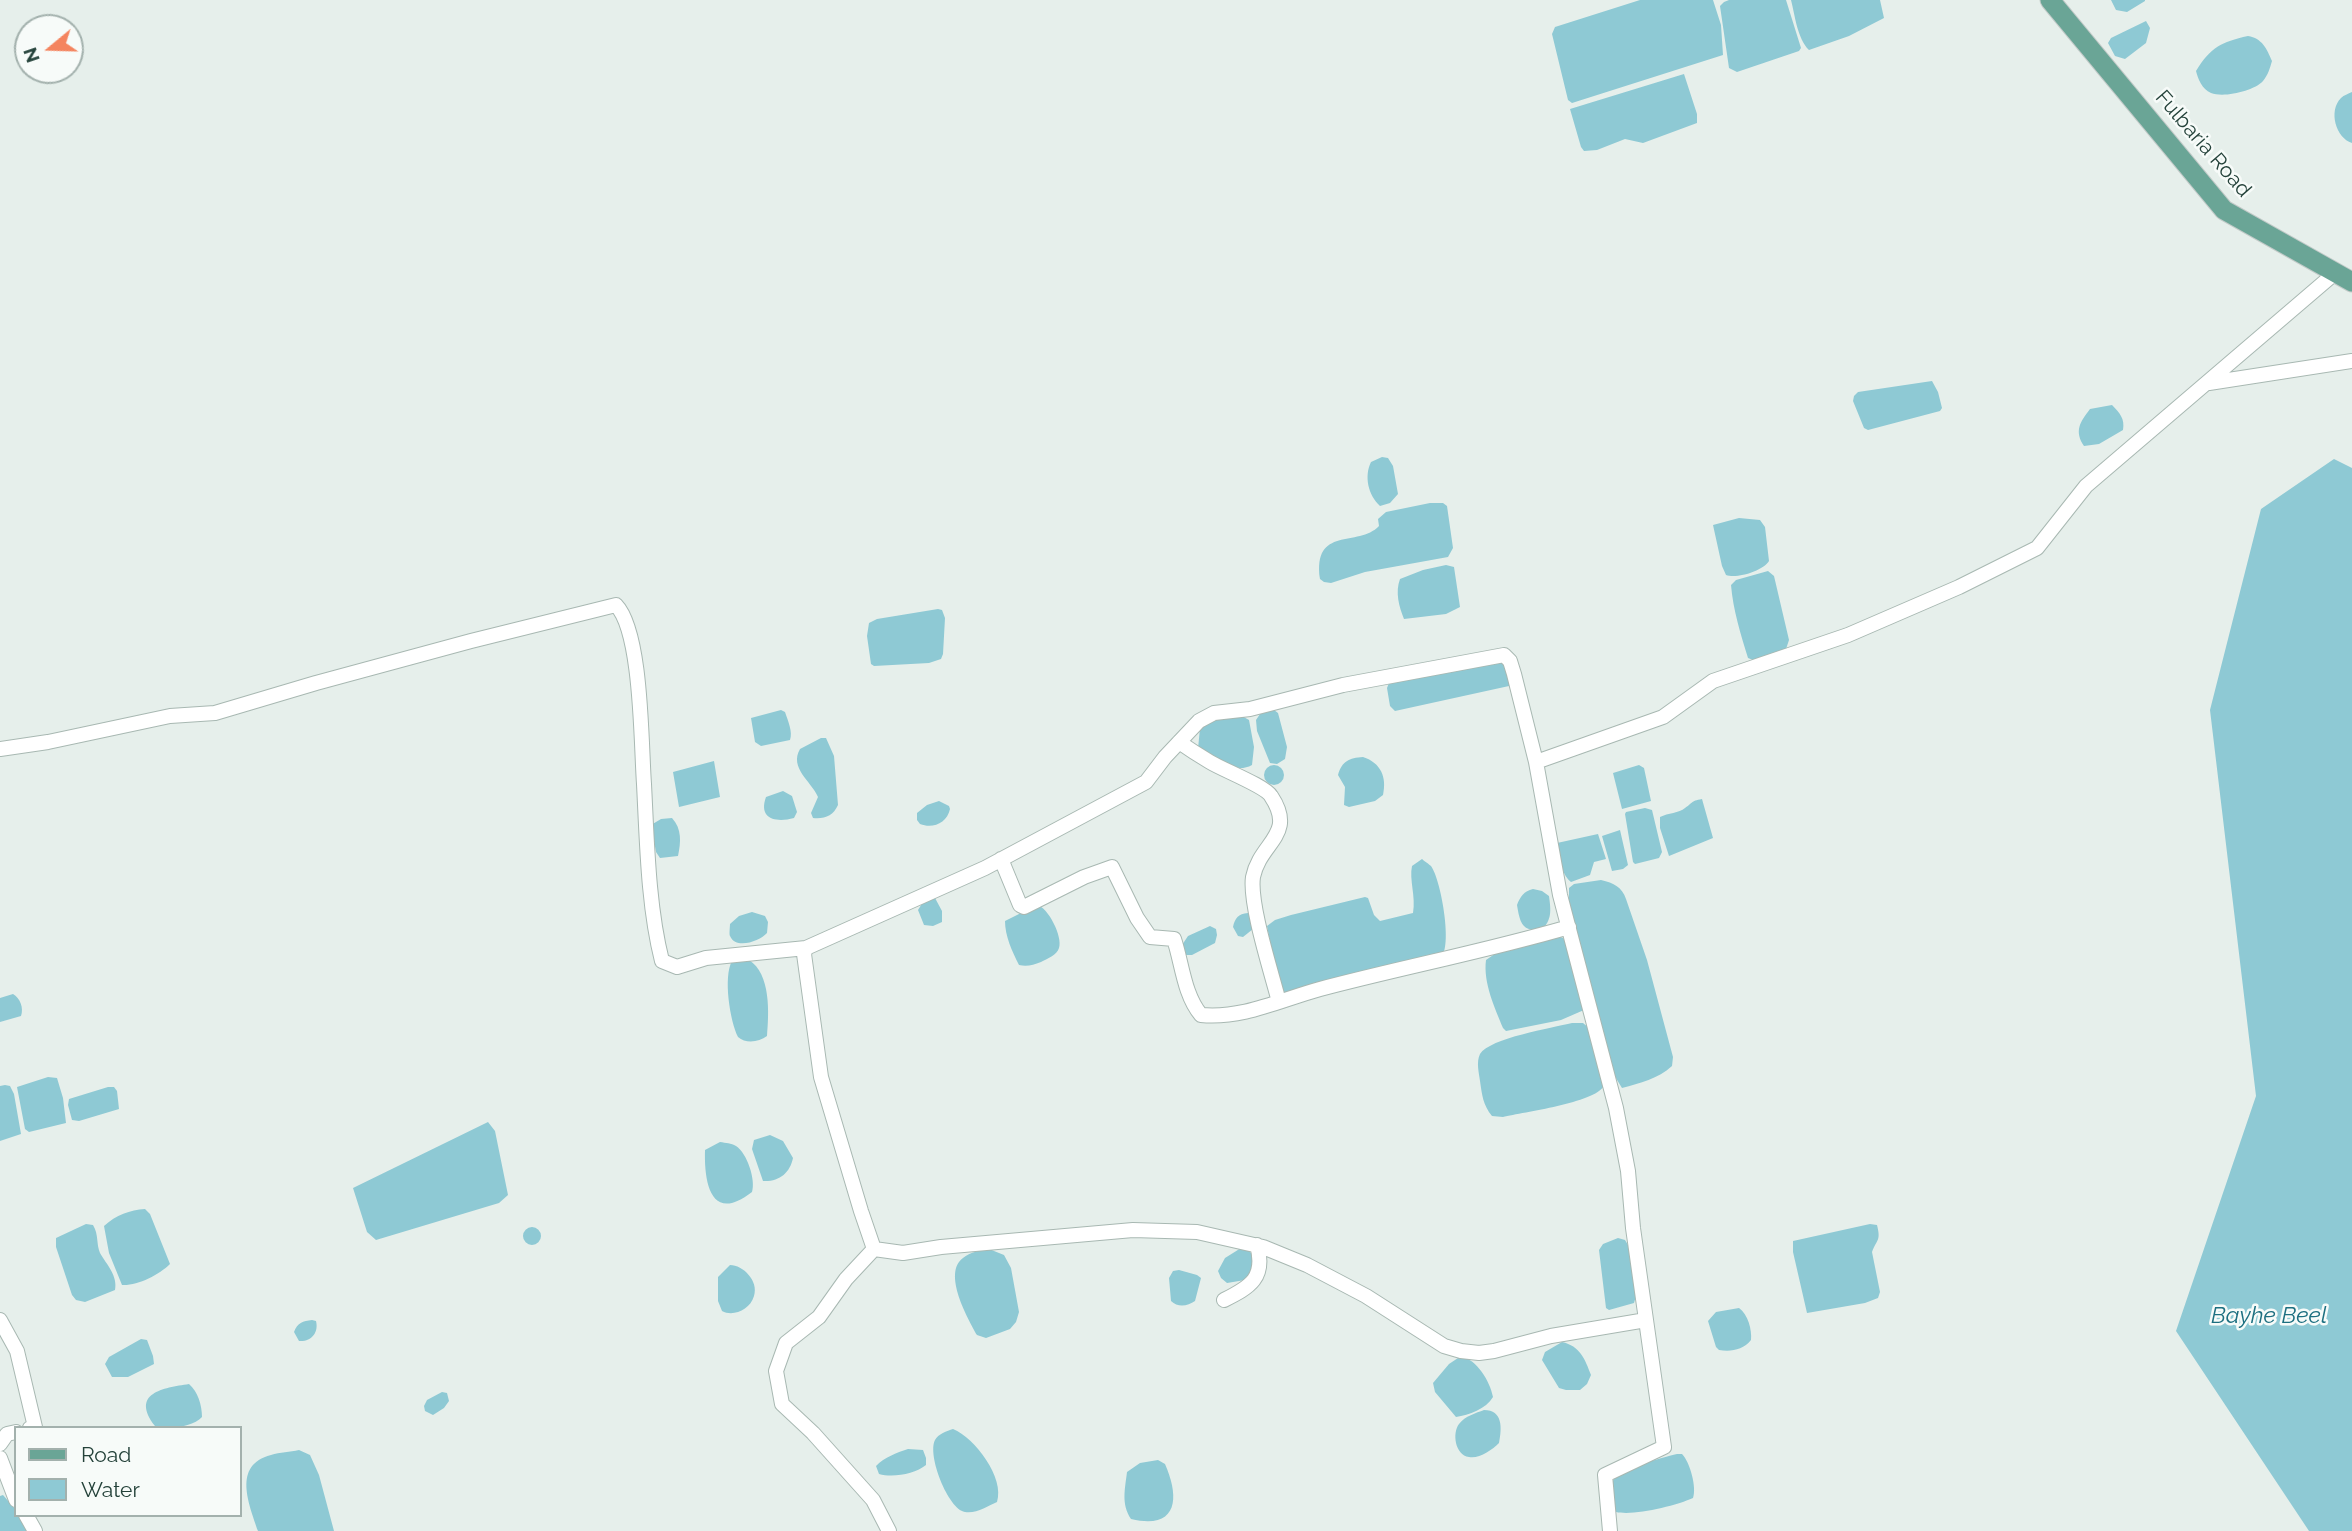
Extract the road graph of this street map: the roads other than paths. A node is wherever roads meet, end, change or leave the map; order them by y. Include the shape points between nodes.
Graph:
1 (2050, 0) edge
2 (2343, 277) edge
3 (2352, 361) edge
4 (2209, 383) junction
5 (1179, 742) junction
6 (0, 748) edge
7 (1536, 762) junction
8 (1001, 859) junction
9 (1569, 927) junction
10 (806, 948) junction
11 (1279, 1002) junction
12 (1257, 1245) junction
13 (874, 1249) junction
14 (1224, 1300) dead end
15 (0, 1320) edge
16 (1646, 1321) junction
17 (34, 1426) edge
18 (14, 1432) edge
19 (0, 1444) edge
20 (0, 1458) edge
21 (14, 1495) edge
22 (889, 1531) edge
23 (1610, 1531) edge

1 - 2 main road, Fulbaria Road via 2224,210
2 - 4 street
3 - 4 street
4 - 7 street via 2086,486 2038,548 1848,635 1713,681 1663,717
5 - 7 street via 1214,713 1504,655 1510,661
5 - 8 street via 1146,782
5 - 11 street via 1270,793 1282,819 1253,878 1254,901
6 - 10 street via 170,716 215,713 616,605 630,631 638,688 647,838 663,961 677,967 706,958
7 - 9 street
8 - 10 street
8 - 11 street via 1024,907 1112,867 1150,937 1174,939 1200,1015 1240,1013
9 - 11 street
9 - 16 street via 1616,1108
10 - 13 street via 821,1077
12 - 13 street via 1197,1231 1133,1230 902,1253
12 - 14 street via 1260,1264 1255,1280
12 - 16 street via 1338,1280 1444,1346 1461,1351 1494,1351 1551,1336
13 - 22 street via 819,1317 786,1343 776,1371 782,1404 873,1500
15 - 17 street via 18,1351
16 - 23 street via 1664,1447 1605,1475
18 - 19 street
20 - 21 street

